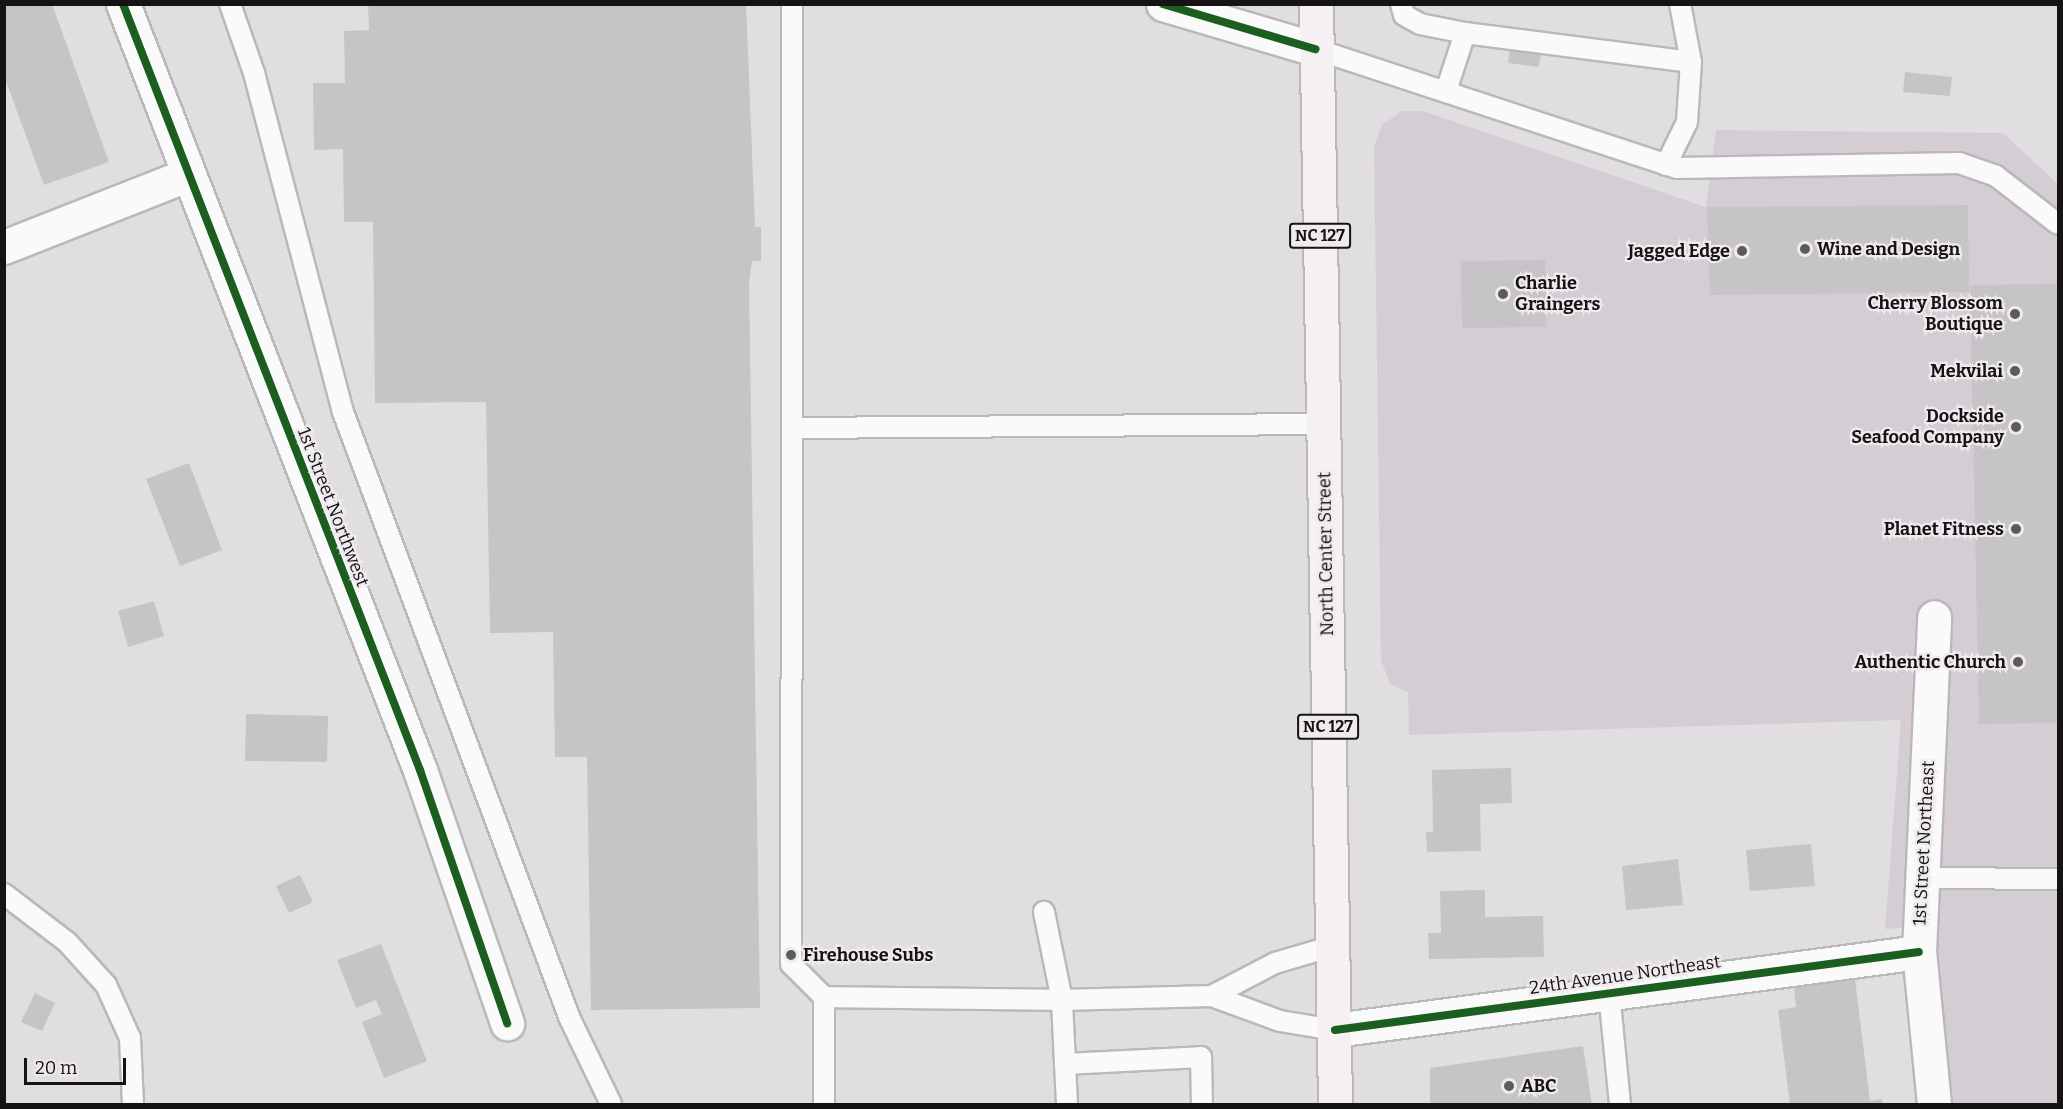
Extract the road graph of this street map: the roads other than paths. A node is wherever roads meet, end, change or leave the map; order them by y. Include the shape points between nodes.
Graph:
1 (123, 4) edge
2 (231, 4) edge
3 (792, 4) edge
4 (1163, 4) edge
5 (1316, 4) edge
6 (1401, 4) edge
7 (1680, 4) edge
8 (1465, 33) junction
9 (1315, 49) junction
10 (1691, 62) junction
11 (1446, 91) junction
12 (1666, 165) junction
13 (187, 175) junction
14 (2058, 224) edge
15 (4, 247) edge
16 (1325, 424) junction
17 (792, 428) junction
18 (1934, 617) dead end
19 (1922, 878) junction
20 (2058, 879) edge
21 (4, 894) edge
22 (1044, 912) dead end
23 (1333, 946) junction
24 (1919, 952) junction
25 (1609, 992) junction
26 (1212, 996) junction
27 (824, 997) junction
28 (1062, 1000) junction
29 (507, 1023) dead end
30 (1335, 1030) junction
31 (1065, 1064) junction
32 (133, 1104) edge
33 (611, 1104) edge
34 (824, 1104) edge
35 (1067, 1104) edge
36 (1202, 1104) edge
37 (1335, 1104) edge
38 (1620, 1104) edge
39 (1934, 1104) edge

1 - 13 street, 1st Street Northwest
2 - 33 lane via 254,73 344,412 570,1019
3 - 17 lane
4 - 9 street
5 - 9 main road, North Center Street / NC 127
6 - 8 lane via 1404,15 1420,24
7 - 10 lane
8 - 10 lane
8 - 11 lane
9 - 11 lane
9 - 16 main road, North Center Street / NC 127
10 - 12 lane via 1687,122
11 - 12 lane
12 - 14 lane via 1959,163 1996,176
13 - 15 street
13 - 29 street, 1st Street Northwest via 420,770
16 - 17 lane
16 - 23 main road, North Center Street / NC 127
17 - 27 lane via 791,964
18 - 19 street, 1st Street Northeast
19 - 20 lane
19 - 24 street, 1st Street Northeast
21 - 32 lane via 67,942 106,985 130,1038
22 - 28 lane
23 - 26 lane via 1275,963
23 - 30 main road, North Center Street / NC 127
24 - 25 street, 24th Avenue Northeast
24 - 39 street, 1st Street Northeast
25 - 30 street, 24th Avenue Northeast
25 - 38 lane
26 - 28 lane
26 - 30 lane via 1280,1021
27 - 28 lane
27 - 34 lane
28 - 31 lane
30 - 37 main road, North Center Street / NC 127
31 - 35 lane
31 - 36 lane via 1201,1057

